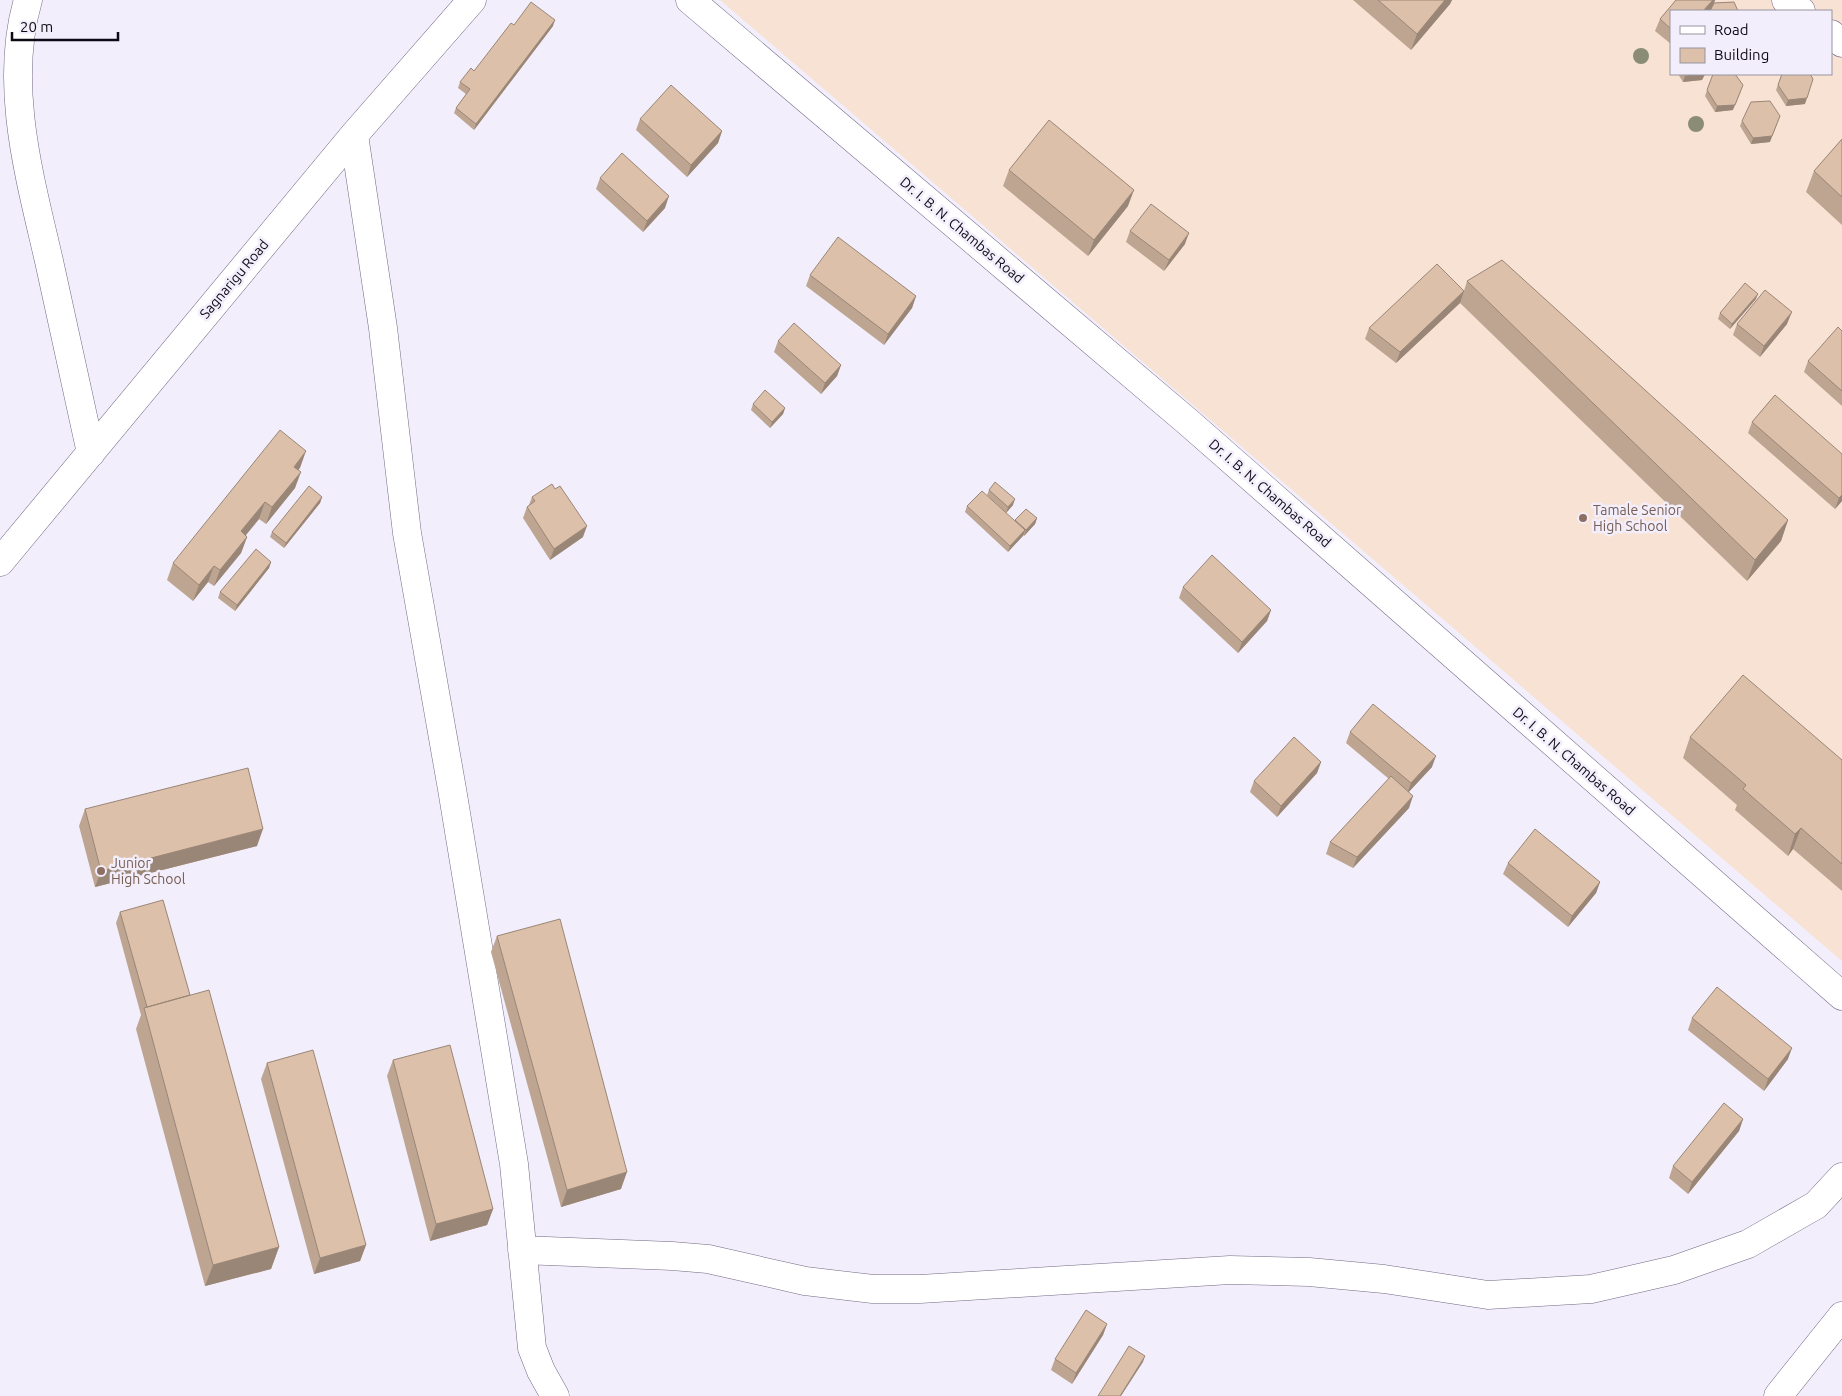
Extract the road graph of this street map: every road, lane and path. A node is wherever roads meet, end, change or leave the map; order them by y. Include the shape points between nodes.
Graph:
1 (28, 0) edge
2 (472, 0) edge
3 (690, 0) edge
4 (1786, 0) edge
5 (1799, 10) edge
6 (354, 135) junction
7 (91, 453) junction
8 (0, 562) edge
9 (1842, 996) edge
10 (1842, 1176) edge
11 (522, 1250) junction
12 (1842, 1316) edge
13 (552, 1395) edge
14 (1778, 1396) edge

1 - 7 street via 22,20 19,80 24,146
2 - 6 street, Sagnarigu Road
3 - 9 street, Dr. I. B. N. Chambas Road via 1188,422
4 - 5 street
6 - 7 street, Sagnarigu Road
6 - 11 street via 383,328 407,533 514,1164
7 - 8 street, Sagnarigu Road
10 - 11 street via 1816,1204 1748,1244 1674,1270 1591,1289 1507,1294 1309,1272 1230,1270 873,1289 804,1281 708,1259
11 - 13 street via 532,1348
12 - 14 street

